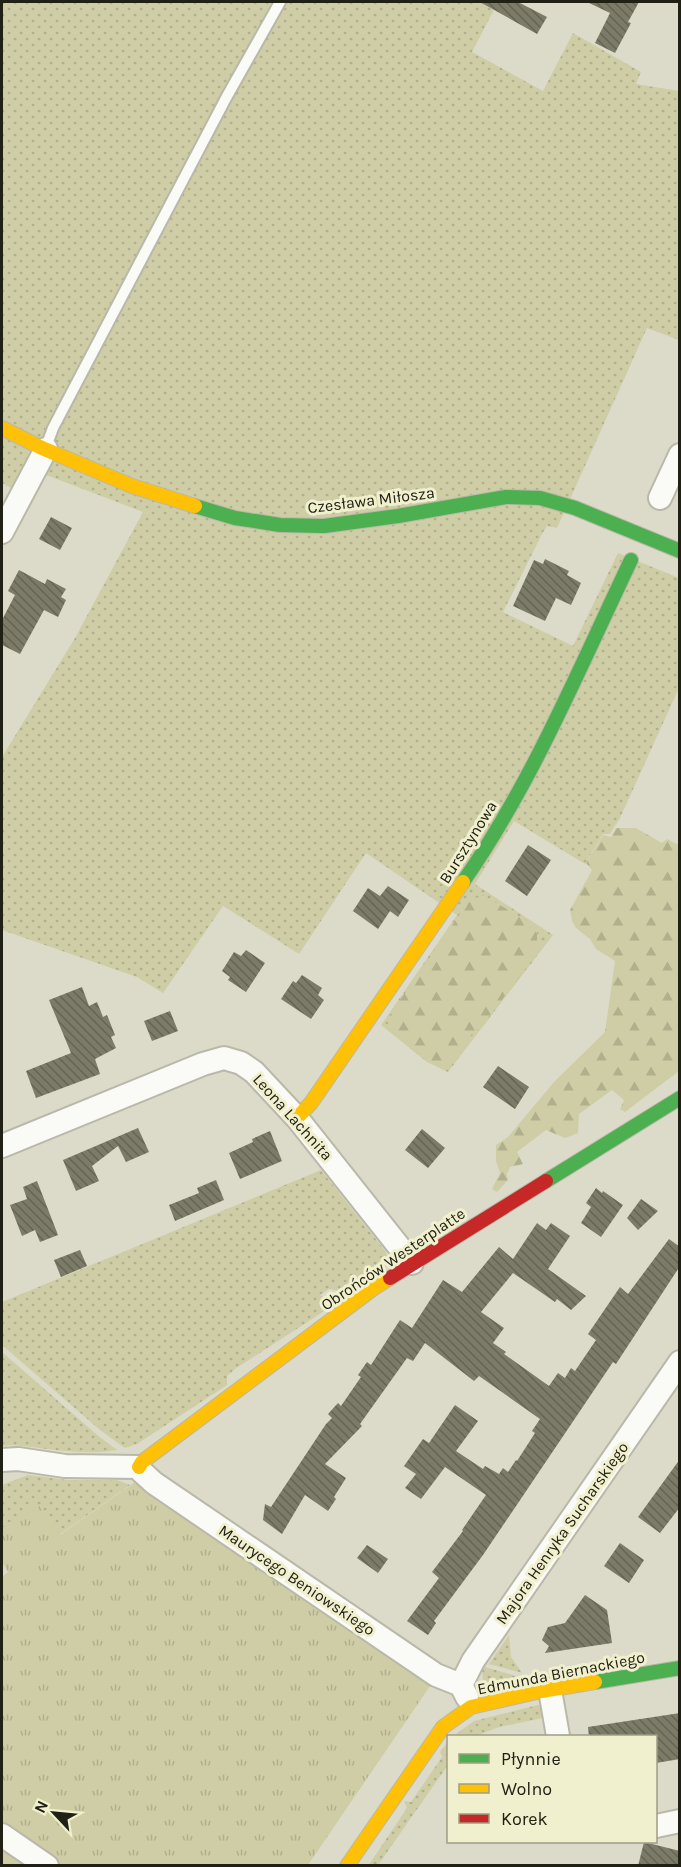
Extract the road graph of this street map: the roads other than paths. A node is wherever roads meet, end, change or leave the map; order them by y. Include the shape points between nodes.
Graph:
1 (280, 2) edge
2 (2, 428) edge
3 (46, 449) junction
4 (680, 455) edge
5 (660, 498) dead end
6 (2, 532) edge
7 (680, 551) edge
8 (631, 560) dead end
9 (680, 1098) edge
10 (297, 1118) junction
11 (2, 1146) edge
12 (412, 1263) junction
13 (680, 1362) edge
14 (2, 1460) edge
15 (140, 1467) junction
16 (680, 1668) edge
17 (461, 1685) junction
18 (550, 1690) junction
19 (471, 1707) junction
20 (558, 1735) edge
21 (680, 1821) edge
22 (657, 1826) edge
23 (2, 1835) edge
24 (47, 1866) edge
25 (347, 1866) edge

1 - 3 lane via 221,108
2 - 3 street, Czesława Miłosza
3 - 6 street
3 - 7 street, Czesława Miłosza via 132,486 235,518 324,526 506,497 540,498 575,508
4 - 5 street
8 - 10 street, Bursztynowa via 540,751 488,846
9 - 12 street, Obrońców Westerplatte
10 - 11 street, Leona Lachnita via 254,1072 224,1058
10 - 12 street, Leona Lachnita
12 - 15 street, Obrońców Westerplatte via 229,1395
13 - 17 street, Majora Henryka Sucharskiego via 473,1661
14 - 15 street
15 - 17 street, Maurycego Beniowskiego via 154,1483 418,1663
16 - 18 street, Edmunda Biernackiego
17 - 19 street
18 - 19 street, Edmunda Biernackiego
18 - 20 street
19 - 25 street, Edmunda Biernackiego via 443,1727
21 - 22 street
23 - 24 street

